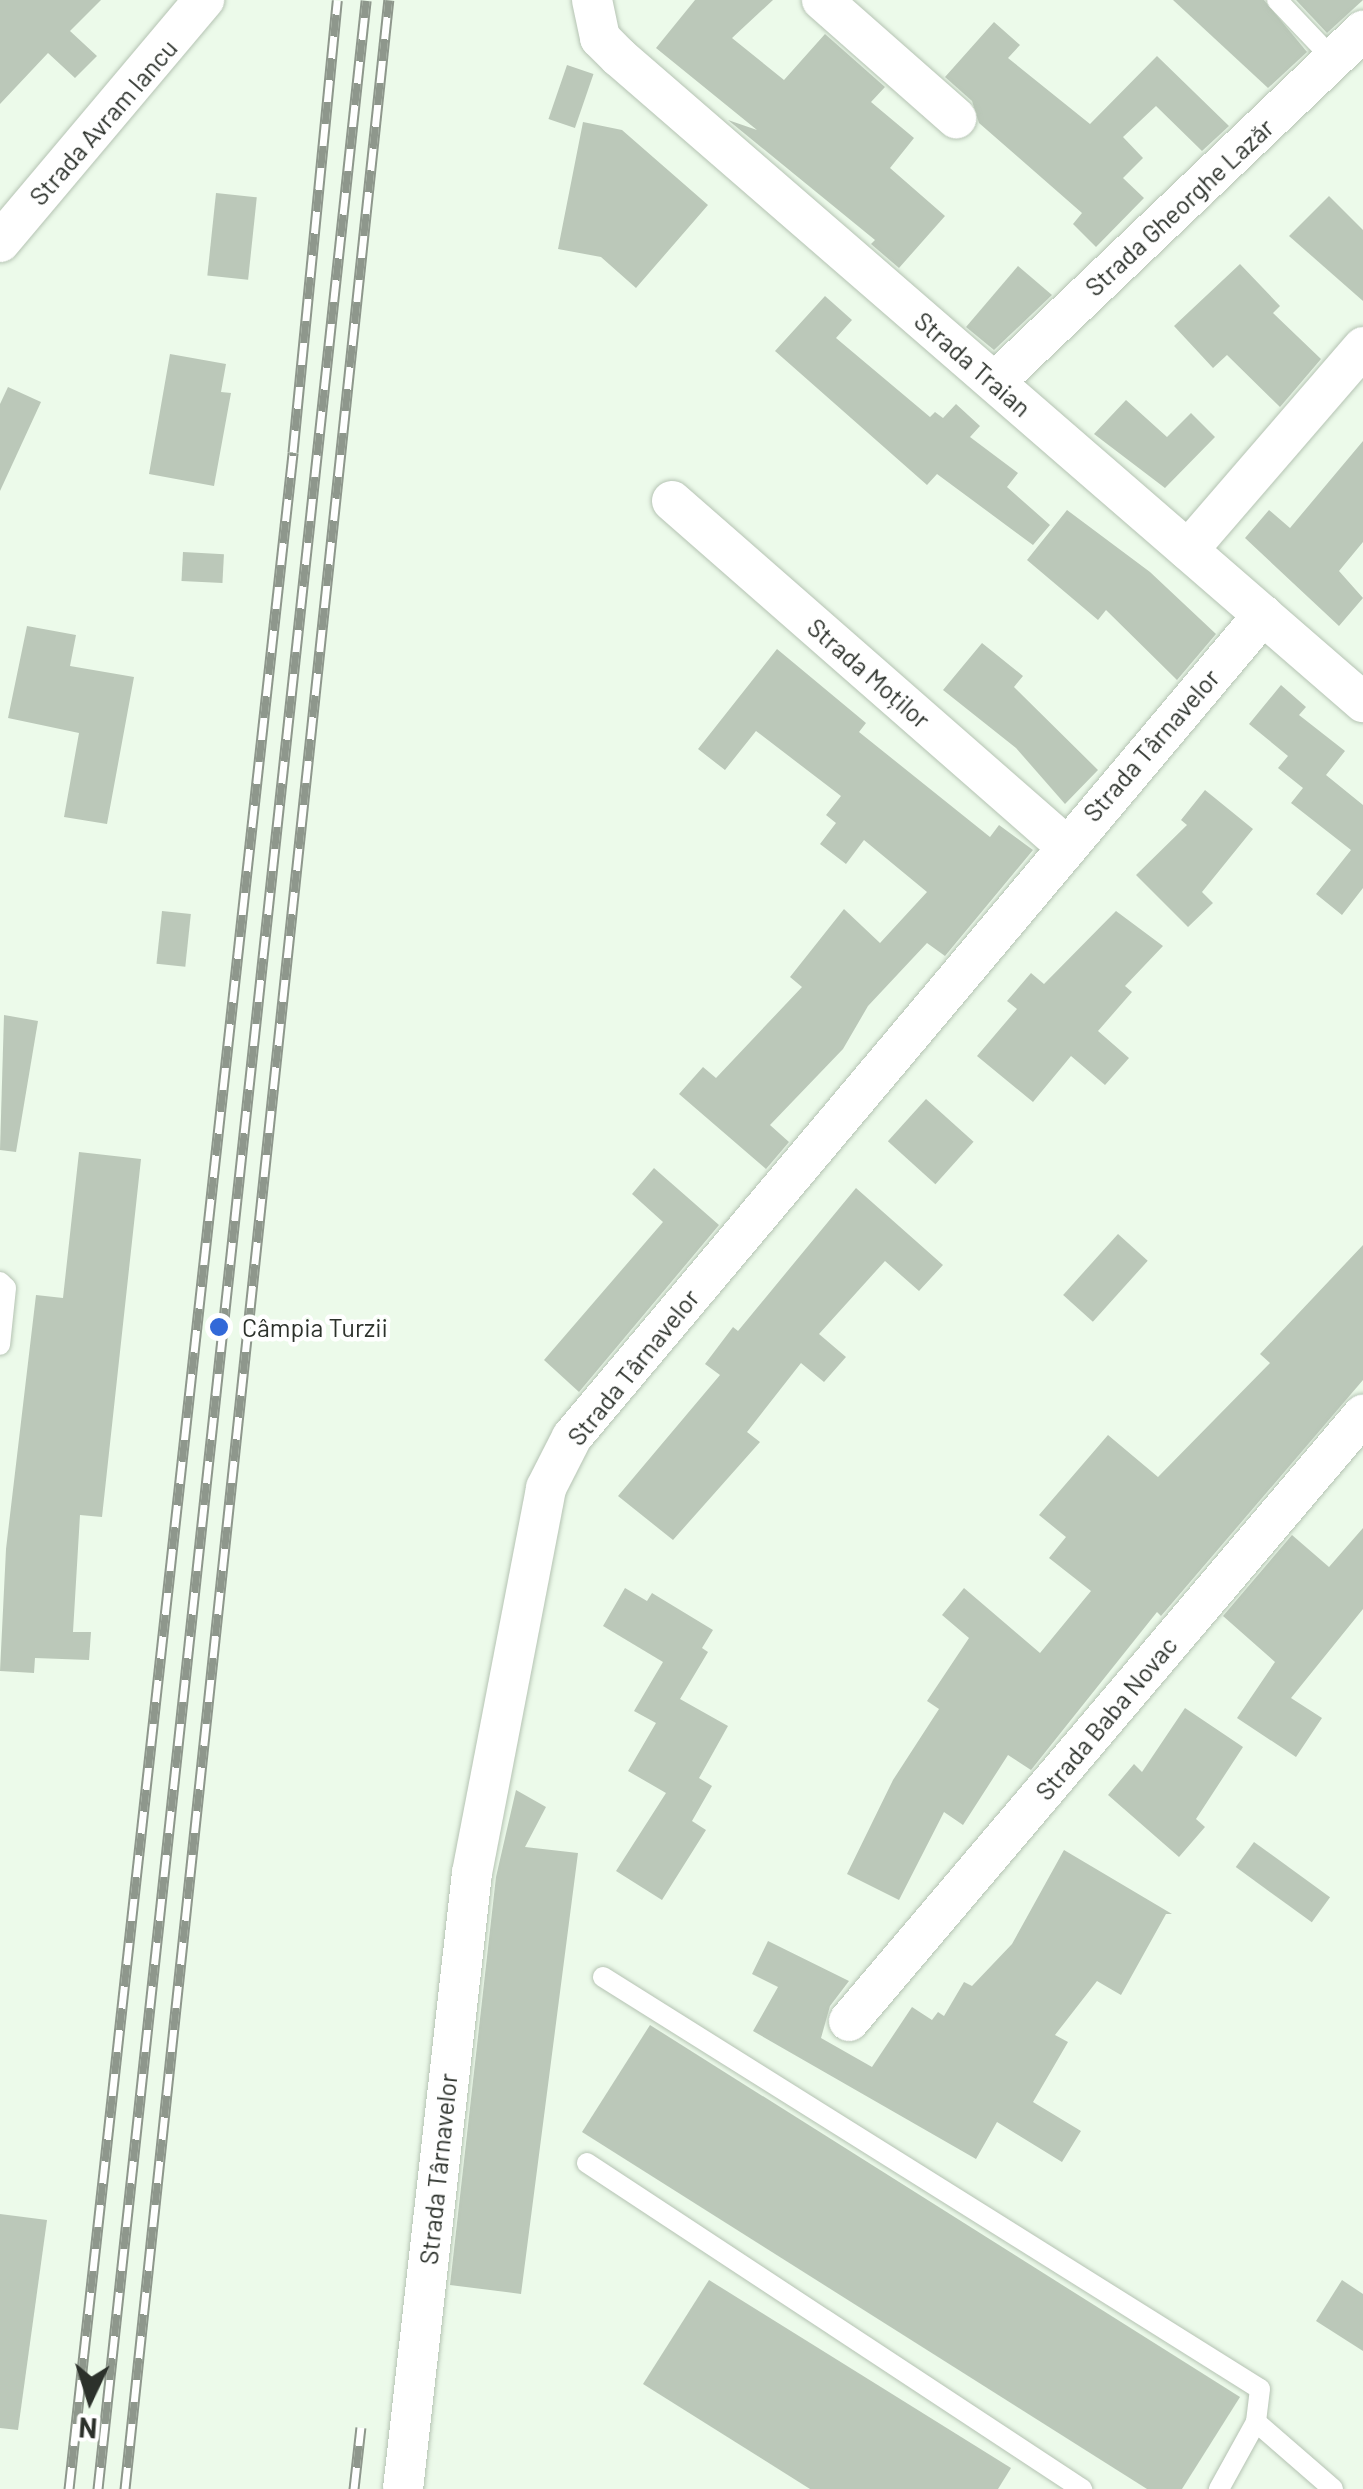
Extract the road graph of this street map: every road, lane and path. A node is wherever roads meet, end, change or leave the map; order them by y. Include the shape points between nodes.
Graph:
1 (204, 0) edge
2 (822, 0) edge
3 (1277, 0) edge
4 (594, 9) edge
5 (1363, 31) edge
6 (1334, 60) junction
7 (956, 118) dead end
8 (0, 242) edge
9 (1363, 347) edge
10 (994, 382) junction
11 (672, 501) dead end
12 (1188, 550) junction
13 (1263, 616) junction
14 (1363, 702) edge
15 (1065, 845) junction
16 (0, 1282) edge
17 (0, 1345) edge
18 (1363, 1415) edge
19 (603, 1977) dead end
20 (849, 2021) dead end
21 (587, 2163) dead end
22 (1256, 2422) junction
23 (403, 2489) edge
24 (1082, 2489) edge
25 (1218, 2489) edge
26 (1332, 2489) edge

1 - 8 street, Strada Avram Iancu
2 - 7 street
3 - 6 lane
4 - 10 street, Strada Traian via 600,38 619,57
5 - 6 street, Strada Gheorghe Lazăr
6 - 10 street, Strada Gheorghe Lazăr
9 - 12 street
10 - 12 street, Strada Traian
11 - 15 street, Strada Moților
12 - 13 street, Strada Traian
13 - 14 street, Strada Traian
13 - 15 street, Strada Târnavelor
15 - 23 street, Strada Târnavelor via 572,1437 546,1488 472,1873
16 - 17 lane via 6,1288
18 - 20 street, Strada Baba Novac
19 - 22 lane via 1260,2389
21 - 24 lane
22 - 25 lane
22 - 26 lane

